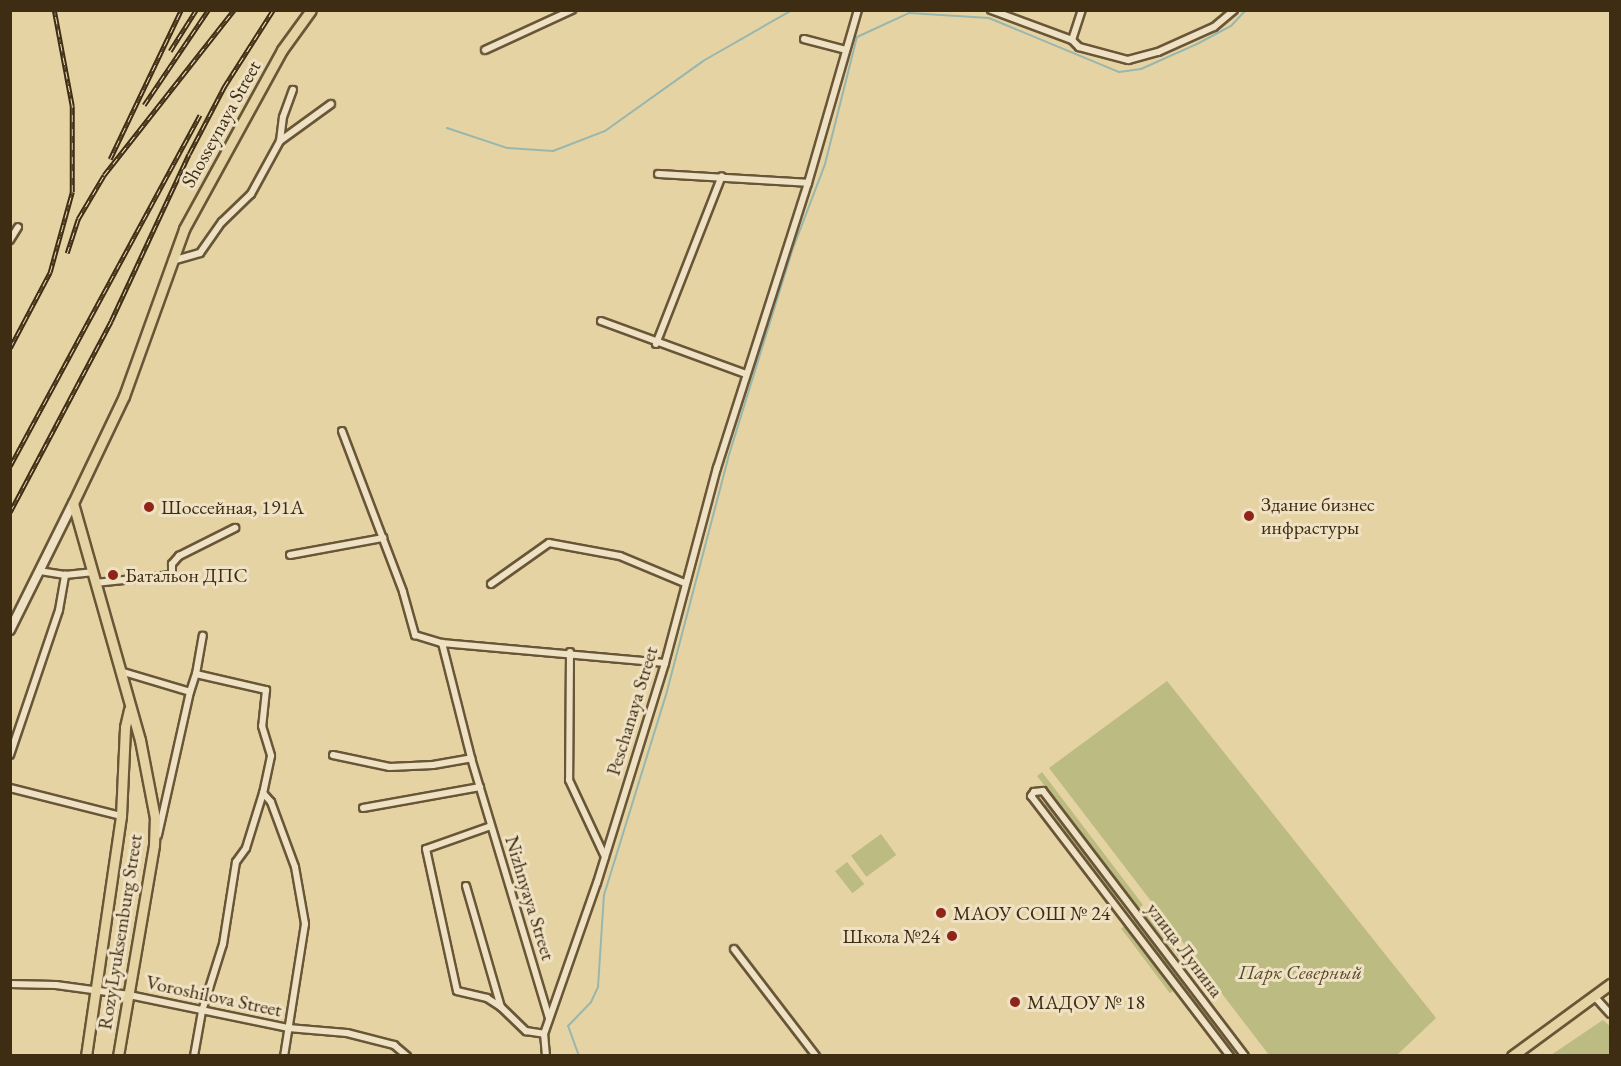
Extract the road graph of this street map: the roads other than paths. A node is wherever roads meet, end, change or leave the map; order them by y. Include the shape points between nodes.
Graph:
1 (311, 10) edge
2 (572, 10) edge
3 (858, 10) edge
4 (991, 10) edge
5 (1082, 10) edge
6 (1234, 10) edge
7 (804, 39) dead end
8 (1072, 40) junction
9 (485, 50) dead end
10 (846, 50) junction
11 (293, 90) dead end
12 (331, 104) dead end
13 (280, 141) junction
14 (658, 174) dead end
15 (722, 176) junction
16 (808, 183) junction
17 (18, 227) dead end
18 (10, 240) edge
19 (172, 261) junction
20 (601, 321) dead end
21 (656, 344) junction
22 (746, 374) junction
23 (342, 430) dead end
24 (73, 503) junction
25 (235, 528) dead end
26 (383, 538) junction
27 (290, 555) dead end
28 (40, 571) junction
29 (92, 572) junction
30 (65, 575) junction
31 (95, 582) junction
32 (685, 583) junction
33 (491, 584) dead end
34 (10, 630) edge
35 (203, 636) dead end
36 (442, 643) junction
37 (570, 652) junction
38 (665, 663) junction
39 (120, 670) junction
40 (196, 674) junction
41 (190, 692) junction
42 (129, 709) junction
43 (10, 755) edge
44 (333, 755) dead end
45 (471, 758) junction
46 (480, 787) junction
47 (10, 788) edge
48 (263, 793) junction
49 (363, 808) dead end
50 (121, 816) junction
51 (491, 826) junction
52 (605, 858) junction
53 (151, 862) junction
54 (466, 886) dead end
55 (1129, 903) junction
56 (1120, 910) junction
57 (734, 949) dead end
58 (10, 984) edge
59 (1611, 984) edge
60 (97, 991) junction
61 (129, 995) junction
62 (1594, 996) junction
63 (501, 1007) junction
64 (202, 1011) junction
65 (1611, 1014) edge
66 (549, 1020) junction
67 (288, 1028) junction
68 (544, 1034) junction
69 (86, 1056) edge
70 (118, 1056) edge
71 (194, 1056) edge
72 (284, 1056) edge
73 (406, 1056) edge
74 (546, 1056) edge
75 (816, 1056) edge
76 (1230, 1056) edge
77 (1245, 1056) edge
78 (1512, 1056) edge

1 - 19 main road, Shosseynaya Street via 282,50 184,229
2 - 9 street
3 - 10 street, Peschanaya Street
4 - 8 street
5 - 8 street
6 - 8 street via 1214,27 1158,52 1128,60 1079,47
7 - 10 street
10 - 16 street, Peschanaya Street
11 - 13 street via 283,117
12 - 13 street
13 - 19 street via 252,194 222,222 200,253
14 - 15 street
15 - 16 street
15 - 21 street
16 - 22 street, Peschanaya Street
17 - 18 street
19 - 24 main road, Shosseynaya Street via 124,396
20 - 21 street
21 - 22 street
22 - 32 street, Peschanaya Street
23 - 26 street
24 - 28 street
24 - 29 main road, Rozy Lyuksemburg Street
25 - 31 street via 179,556 172,564 172,574
26 - 27 street
26 - 36 street via 415,635
28 - 30 street
28 - 34 street
29 - 30 street
29 - 31 main road, Rozy Lyuksemburg Street
30 - 43 street via 56,621
31 - 39 main road, Rozy Lyuksemburg Street
32 - 33 street via 620,556 549,543
32 - 38 street, Peschanaya Street
35 - 40 street
36 - 37 street
36 - 45 street, Nizhnyaya Street
37 - 38 street
37 - 52 street via 568,780
38 - 52 street, Peschanaya Street
39 - 41 street
39 - 42 main road, Rozy Lyuksemburg Street
40 - 41 street
40 - 48 street via 266,690 262,726 271,756
41 - 53 street
42 - 50 main road, Rozy Lyuksemburg Street
42 - 53 main road, Rozy Lyuksemburg Street via 152,793
44 - 45 street via 390,767
45 - 46 street, Nizhnyaya Street
46 - 49 street
46 - 51 street, Nizhnyaya Street
47 - 50 street
48 - 64 street via 246,848 237,862 223,944
48 - 67 street via 271,802 295,867 305,924
50 - 60 main road, Rozy Lyuksemburg Street
51 - 63 street via 426,849 457,991 487,998
51 - 66 street, Nizhnyaya Street
52 - 66 street, Peschanaya Street
53 - 61 main road, Rozy Lyuksemburg Street
54 - 63 street
55 - 56 street, улица Лунина
55 - 56 street via 1043,791 1034,792 1031,796
55 - 77 street, улица Лунина
56 - 76 street, улица Лунина
57 - 75 street
58 - 60 street, Voroshilova Street
59 - 62 main road
60 - 61 street, Voroshilova Street
60 - 69 main road, Rozy Lyuksemburg Street
61 - 64 street, Voroshilova Street
61 - 70 main road, Rozy Lyuksemburg Street
62 - 65 street
62 - 78 main road
63 - 68 street via 526,1031
64 - 67 street, Voroshilova Street
64 - 71 street
66 - 68 street, Peschanaya Street
67 - 72 street
67 - 73 street, Voroshilova Street via 346,1033 394,1045
68 - 74 street, Peschanaya Street

